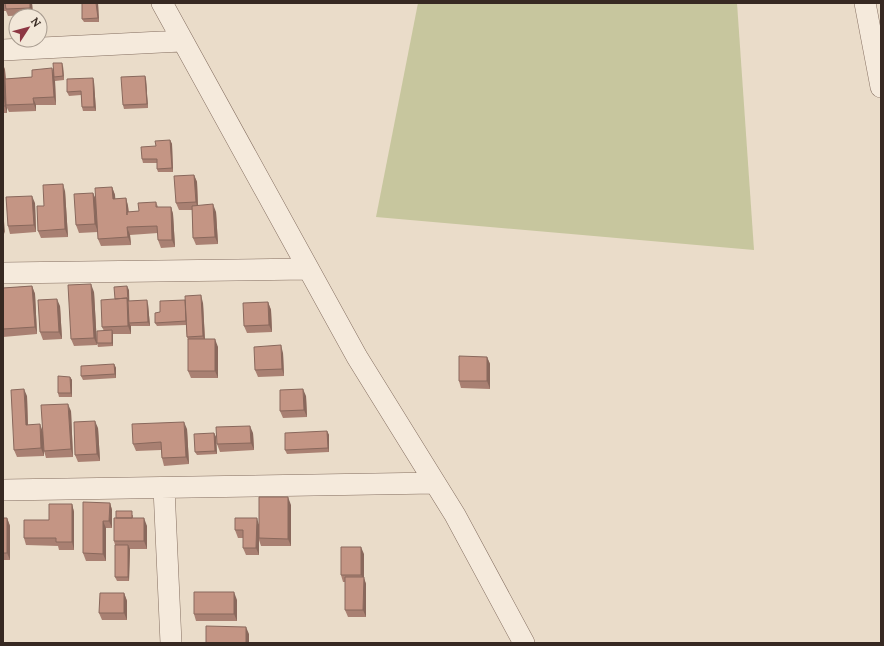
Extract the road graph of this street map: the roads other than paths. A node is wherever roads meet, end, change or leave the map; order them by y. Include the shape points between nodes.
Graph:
1 (162, 3) edge
2 (865, 3) edge
3 (181, 40) junction
4 (3, 50) edge
5 (881, 87) edge
6 (308, 269) junction
7 (3, 273) edge
8 (435, 483) junction
9 (164, 488) junction
10 (3, 490) edge
11 (171, 643) edge
12 (524, 643) edge

1 - 3 street
2 - 5 street
3 - 4 street
3 - 6 street
6 - 7 street
6 - 8 street via 357,357
8 - 9 street
8 - 12 street via 455,514
9 - 10 street
9 - 11 street

